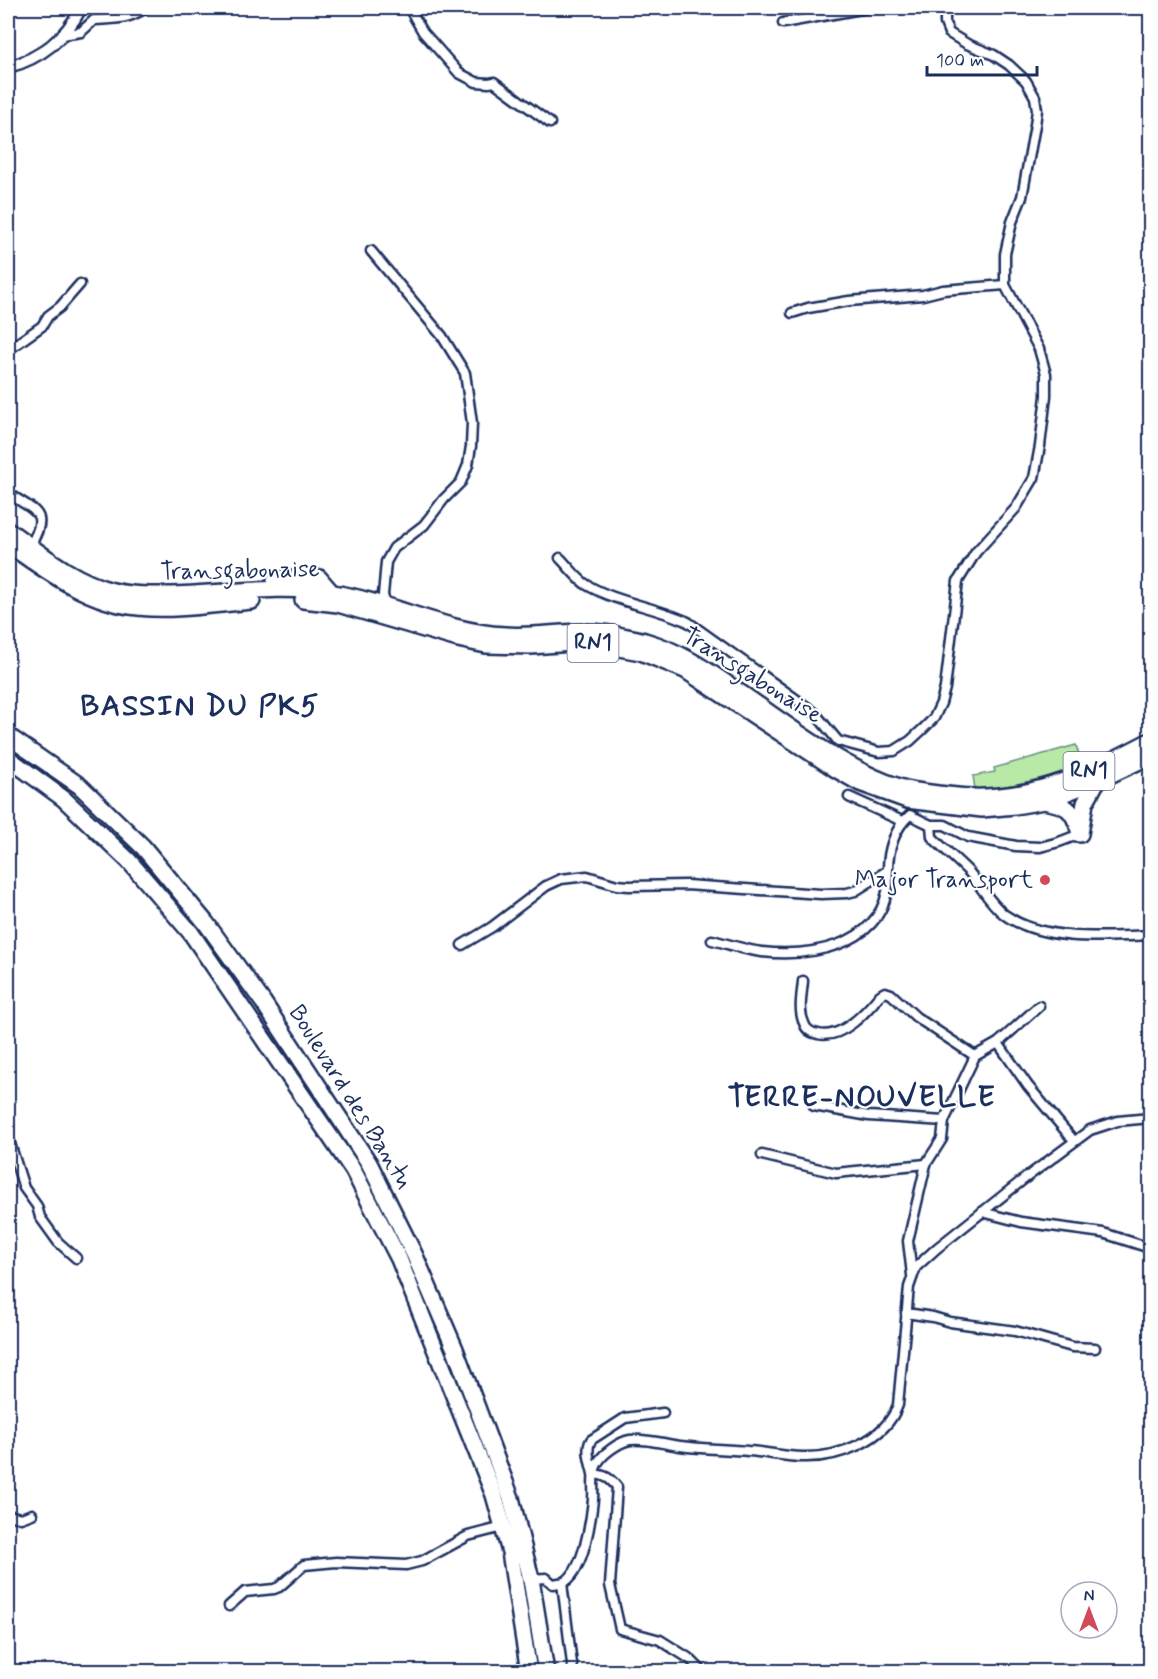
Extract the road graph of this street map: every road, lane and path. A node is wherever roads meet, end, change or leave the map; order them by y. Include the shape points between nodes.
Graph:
1 (81, 8) edge
2 (146, 8) edge
3 (409, 8) edge
4 (867, 8) edge
5 (945, 8) edge
6 (783, 23) dead end
7 (62, 35) junction
8 (8, 67) edge
9 (550, 123) dead end
10 (371, 251) dead end
11 (80, 284) dead end
12 (1005, 285) junction
13 (792, 313) dead end
14 (8, 350) edge
15 (8, 493) edge
16 (8, 530) edge
17 (8, 544) edge
18 (30, 546) junction
19 (560, 558) dead end
20 (386, 606) junction
21 (8, 736) edge
22 (1150, 741) edge
23 (833, 746) junction
24 (1150, 756) edge
25 (8, 758) edge
26 (1097, 781) junction
27 (849, 797) dead end
28 (1044, 801) junction
29 (902, 821) junction
30 (931, 825) junction
31 (1080, 834) junction
32 (887, 871) junction
33 (1150, 935) edge
34 (712, 940) dead end
35 (462, 945) dead end
36 (803, 981) dead end
37 (1039, 1006) dead end
38 (998, 1043) junction
39 (975, 1056) junction
40 (814, 1106) dead end
41 (1150, 1118) edge
42 (944, 1121) junction
43 (8, 1137) edge
44 (1074, 1141) junction
45 (762, 1155) dead end
46 (926, 1164) junction
47 (982, 1212) junction
48 (1150, 1248) edge
49 (76, 1258) dead end
50 (912, 1275) junction
51 (906, 1313) junction
52 (1095, 1348) dead end
53 (663, 1413) dead end
54 (593, 1474) junction
55 (32, 1514) dead end
56 (8, 1515) edge
57 (503, 1527) junction
58 (531, 1579) junction
59 (562, 1582) junction
60 (229, 1606) dead end
61 (529, 1671) edge
62 (546, 1671) edge
63 (573, 1671) edge
64 (703, 1671) edge

1 - 7 street
2 - 7 street via 126,18 94,20 81,32
3 - 9 street via 423,32 459,73 476,82 494,82
4 - 6 street
5 - 12 street via 949,33 1009,65 1026,81 1035,97 1037,110 1022,197 1005,254
7 - 8 street via 46,51
10 - 20 street via 442,336 465,374 472,423 468,465 461,482 424,525 394,548 386,562
11 - 14 street via 42,326
12 - 13 street via 849,301
12 - 23 street via 1039,349 1046,374 1034,478 1016,508 987,538 958,581 945,688 934,718 894,751
15 - 18 street via 39,516 40,528
16 - 18 highway, Transgabonaise / RN1
17 - 28 highway, Transgabonaise / RN1 via 70,585 135,607 314,601 338,604 486,645 586,642 641,652 685,670 834,768 876,790 907,800 982,809
18 - 20 highway, Transgabonaise / RN1 via 61,567 112,591 157,595 283,589 331,592
19 - 23 street via 586,585 671,614 697,629 814,712
20 - 23 highway, Transgabonaise / RN1 via 479,632 520,636 604,633 666,648
21 - 58 highway, Boulevard des Bantu via 80,786 143,847 206,923 263,1002 369,1163 416,1256 455,1349 511,1498
22 - 23 highway, Transgabonaise / RN1 via 1054,786 1024,794 980,797 902,788 864,773
24 - 26 highway, Transgabonaise / RN1
25 - 57 highway, Boulevard des Bantu via 64,799 129,861 191,933 353,1170 399,1259
26 - 28 highway, Transgabonaise / RN1
26 - 31 highway via 1085,803
27 - 29 street
28 - 31 highway via 1069,809 1076,817
29 - 30 street via 910,815
29 - 32 street via 891,846
30 - 31 street via 945,825 978,840 1016,846 1040,847
30 - 33 street via 932,837 970,873 1000,910 1015,920 1072,936
32 - 34 street via 887,893 874,922 825,949 760,952
32 - 35 street via 855,891 821,894 686,885 629,886 587,876 561,879
36 - 39 street via 801,1013 804,1024 813,1033 833,1035 885,992
37 - 38 street
38 - 39 street
38 - 44 street
39 - 42 street
40 - 42 street via 868,1116
41 - 44 street via 1118,1120
42 - 46 street via 942,1139
43 - 49 street via 24,1188 40,1217
44 - 47 street
45 - 46 street via 836,1173
46 - 50 street via 910,1225
47 - 48 street via 1021,1222 1103,1233
47 - 50 street via 924,1259
50 - 51 street
51 - 52 street via 1015,1330 1072,1347
51 - 54 street via 896,1411 887,1425 855,1446 800,1457 628,1441 598,1461
53 - 54 street via 625,1418 591,1440 588,1445
54 - 59 street via 590,1522 582,1551 574,1572
54 - 64 street via 610,1478 617,1487 610,1585 620,1629 660,1640
55 - 56 street via 25,1518
57 - 60 street via 462,1539 422,1561 406,1565 304,1565 279,1587 245,1592
57 - 61 highway, Boulevard des Bantu
58 - 59 street
58 - 62 highway, Boulevard des Bantu
59 - 63 street

